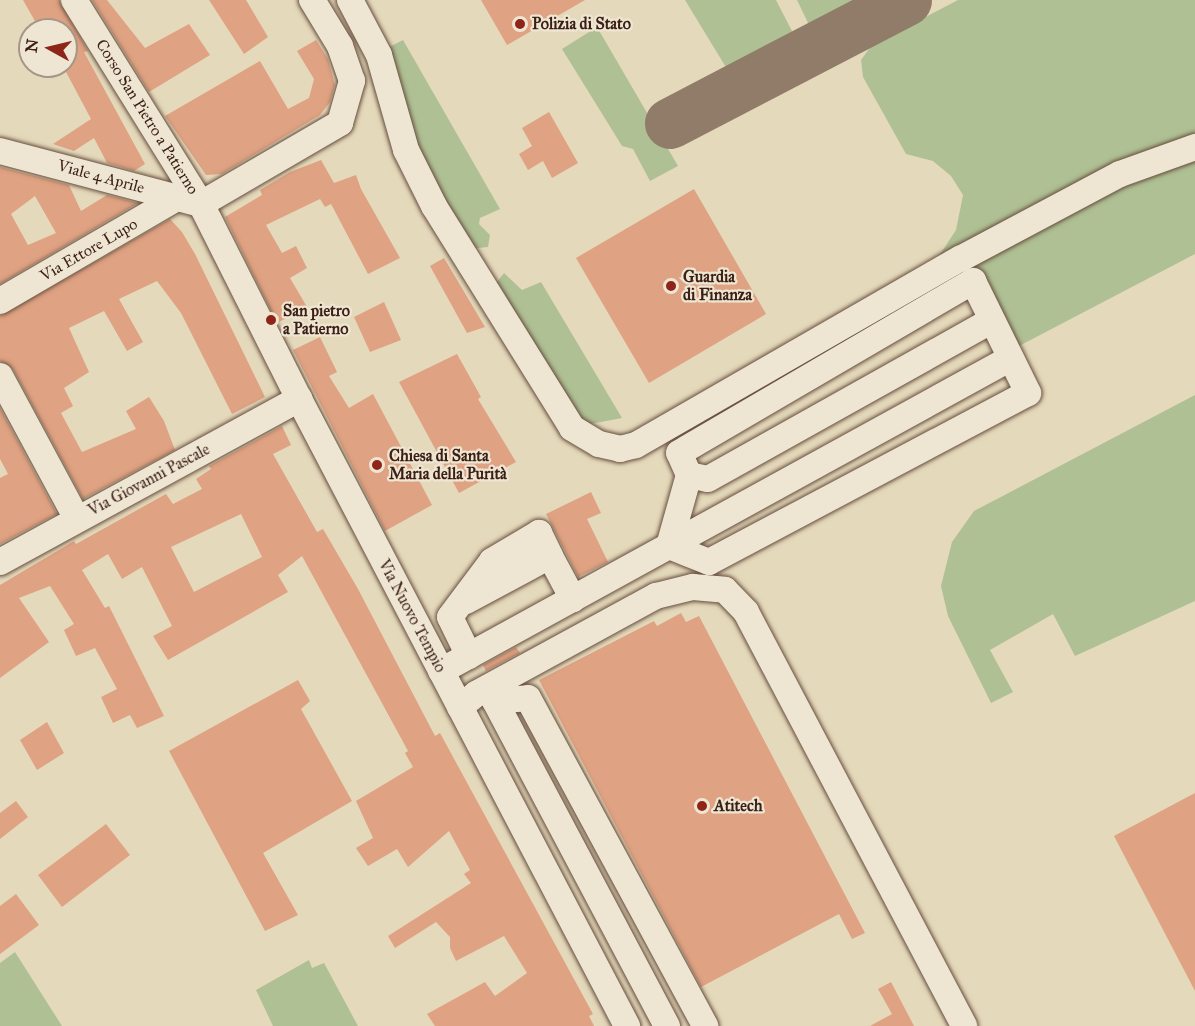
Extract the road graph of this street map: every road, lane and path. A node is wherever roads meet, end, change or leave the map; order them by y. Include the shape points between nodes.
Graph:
1 (74, 0) edge
2 (312, 0) edge
3 (350, 0) edge
4 (1195, 147) edge
5 (0, 151) edge
6 (189, 201) junction
7 (0, 301) edge
8 (992, 320) junction
9 (1011, 358) junction
10 (0, 376) edge
11 (299, 399) junction
12 (689, 475) junction
13 (77, 519) junction
14 (669, 546) junction
15 (0, 562) edge
16 (573, 599) junction
17 (469, 656) junction
18 (441, 671) junction
19 (477, 700) junction
20 (627, 1026) edge
21 (667, 1026) edge
22 (705, 1026) edge
23 (964, 1026) edge

1 - 6 street, Corso San Pietro a Patierno
2 - 6 street, Via Ettore Lupo via 340,46 352,81 340,123
3 - 4 street via 379,56 406,150 434,206 572,428 599,444 620,449 636,445 960,259 1120,174
5 - 6 street, Viale 4 Aprile
6 - 7 street, Via Ettore Lupo
6 - 11 street, Via Nuovo Tempio
8 - 9 street
8 - 12 street via 708,480
8 - 12 street via 973,281 679,453
9 - 14 street
9 - 14 street via 1028,393 709,562
10 - 13 street
11 - 13 street, Via Giovanni Pascale
11 - 18 street, Via Nuovo Tempio
12 - 14 street
13 - 15 street, Via Giovanni Pascale
14 - 16 street
16 - 17 street
16 - 17 street via 550,556 459,604 450,617
17 - 18 street
18 - 19 street, Via Nuovo Tempio
19 - 20 street, Via Nuovo Tempio
19 - 21 street
19 - 22 street via 528,698
19 - 23 street via 656,596 693,587 725,590 746,612

